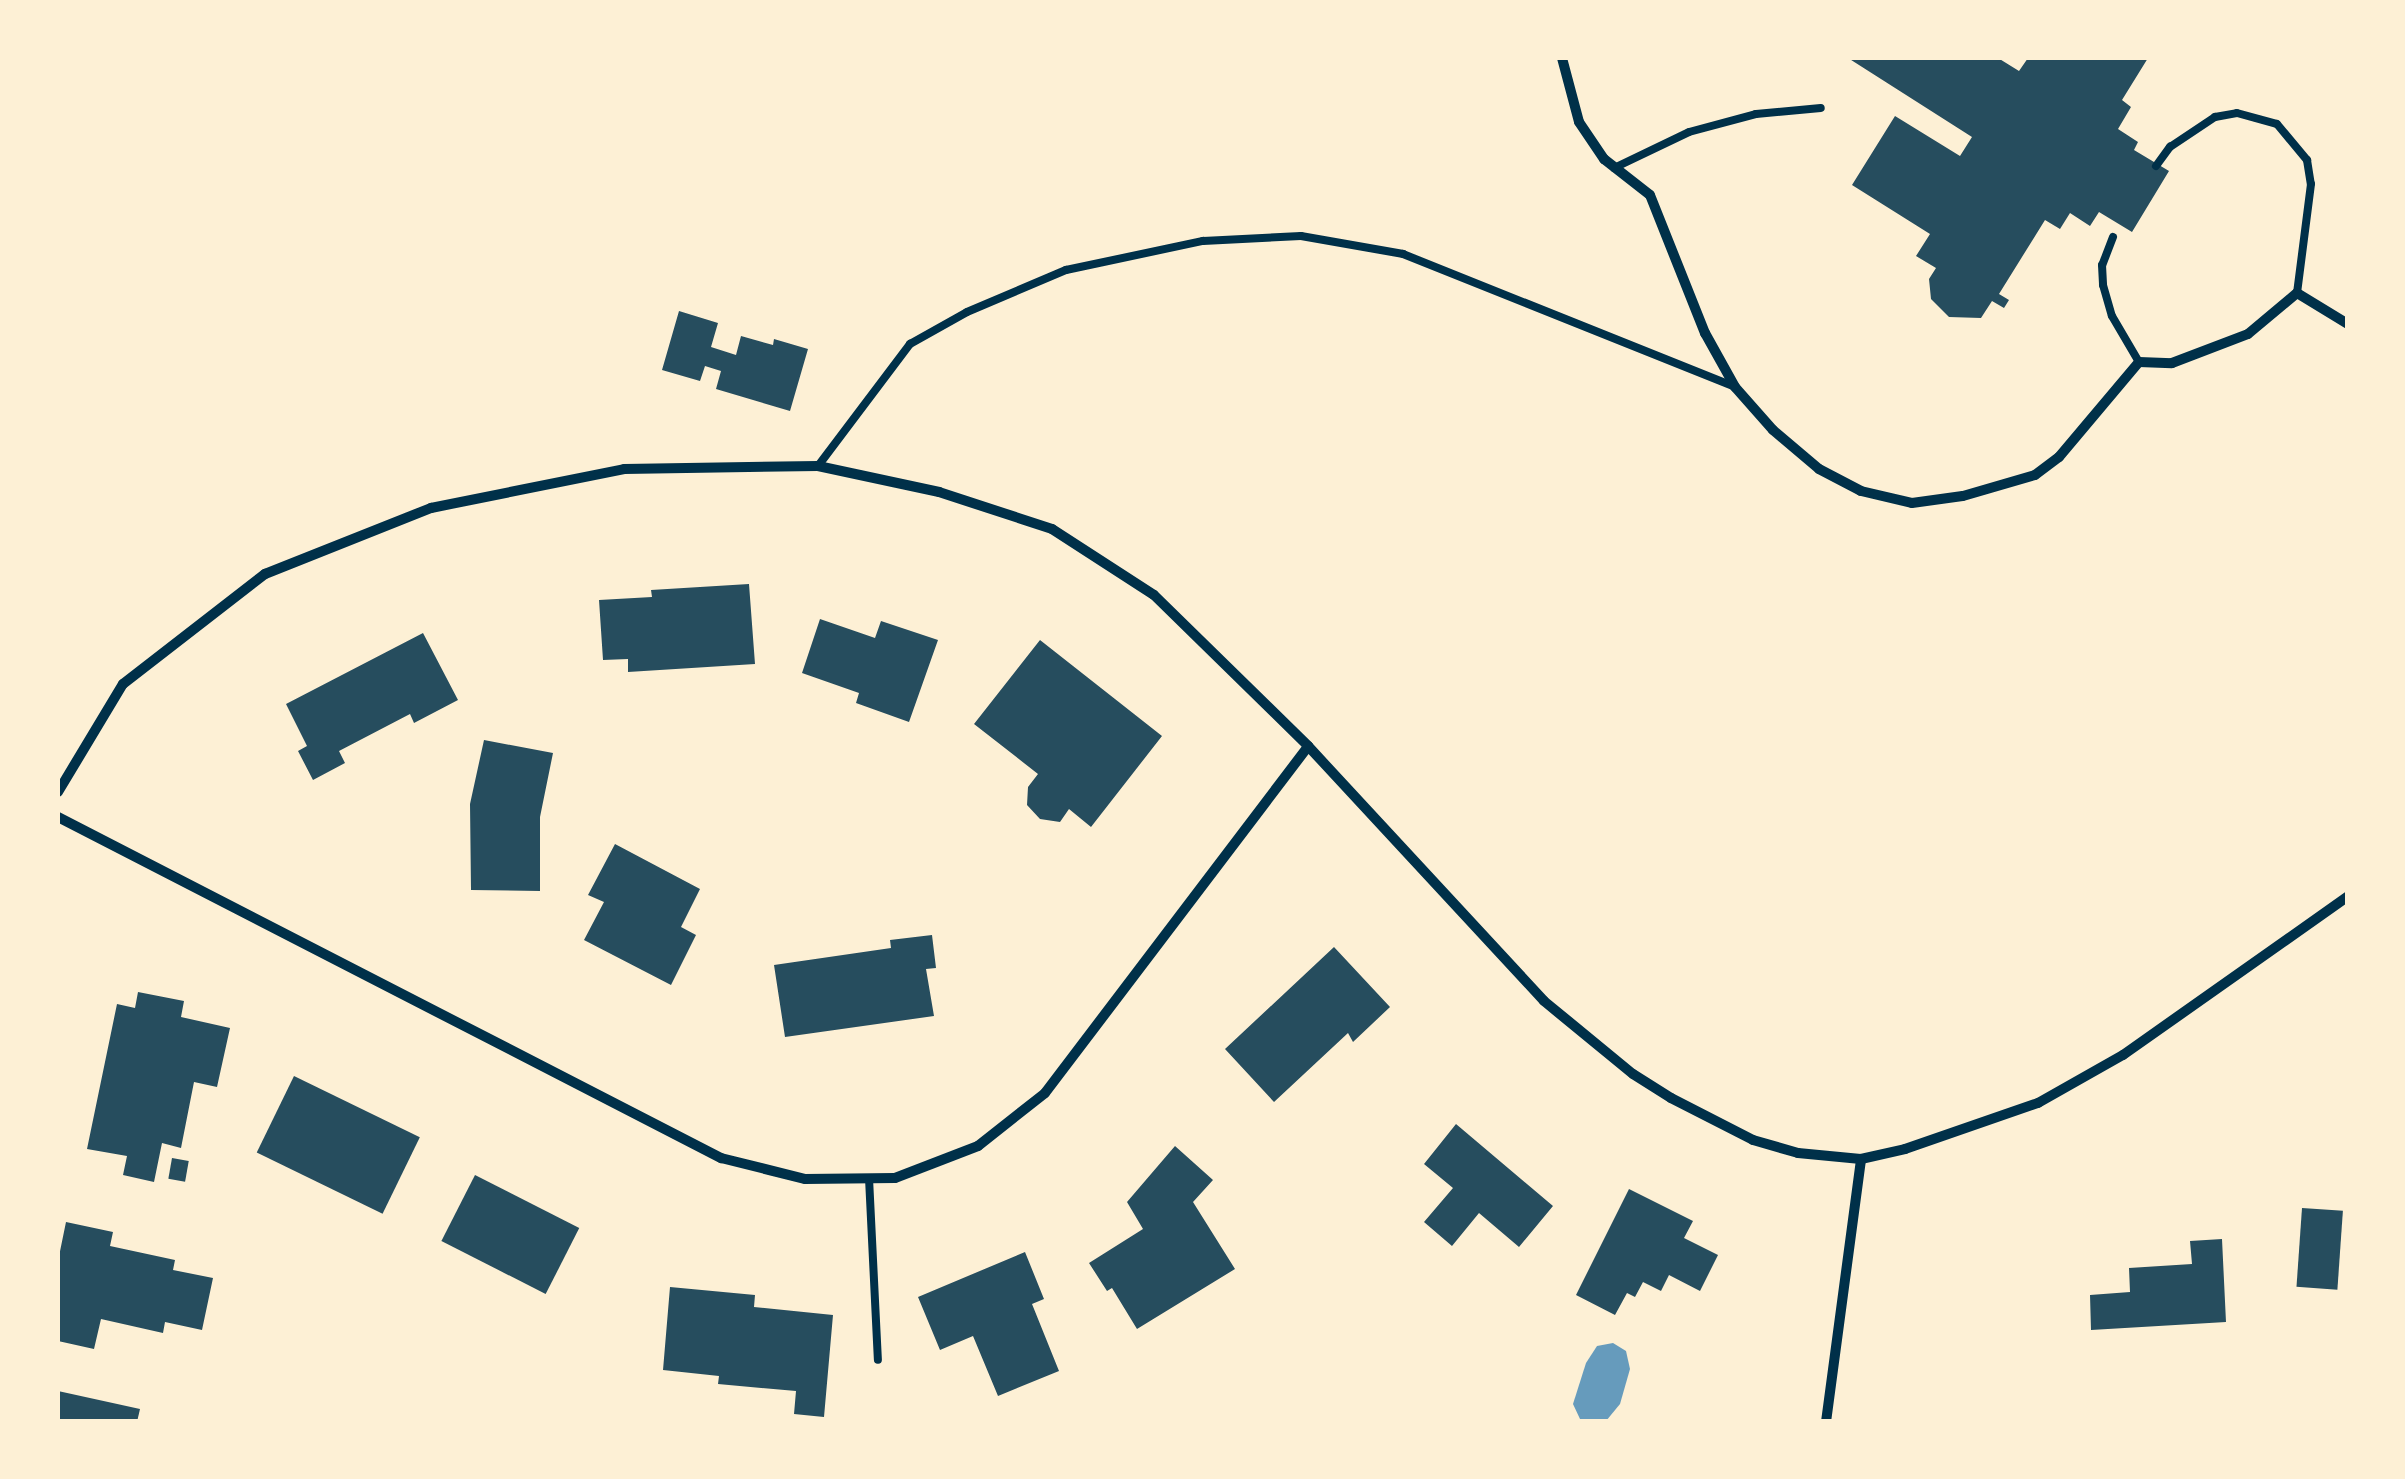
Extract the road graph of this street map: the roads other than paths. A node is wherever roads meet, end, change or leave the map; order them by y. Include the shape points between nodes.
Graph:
1 (1562, 58) edge
2 (1821, 108) dead end
3 (2156, 166) dead end
4 (1614, 168) junction
5 (2113, 237) dead end
6 (2297, 293) junction
7 (2348, 324) edge
8 (2139, 362) junction
9 (1735, 387) junction
10 (818, 466) junction
11 (1308, 746) junction
12 (58, 792) edge
13 (58, 817) edge
14 (2348, 896) edge
15 (1861, 1160) junction
16 (869, 1178) junction
17 (878, 1360) dead end
18 (1826, 1422) edge

1 - 4 street via 1578,122
2 - 4 lane via 1756,114 1689,132
3 - 6 lane via 2170,147 2215,117 2236,113 2277,124 2307,160 2311,184
4 - 9 street via 1650,195 1705,334
5 - 8 lane via 2102,285
6 - 7 street
6 - 8 street via 2248,334 2172,363
8 - 9 street via 2059,457 2034,474 1912,503 1861,491 1820,469
9 - 10 lane via 1404,254 1301,236 1203,241 1066,270 910,344
10 - 11 street via 939,492 1052,529 1154,595
10 - 12 street via 624,469 431,508 265,574 124,684
11 - 15 street via 1544,1001 1632,1074 1753,1140
11 - 16 street via 1045,1093 978,1146 896,1178
13 - 16 street via 721,1158 804,1178
14 - 15 street via 2075,1083 1996,1118
15 - 18 street
16 - 17 lane

